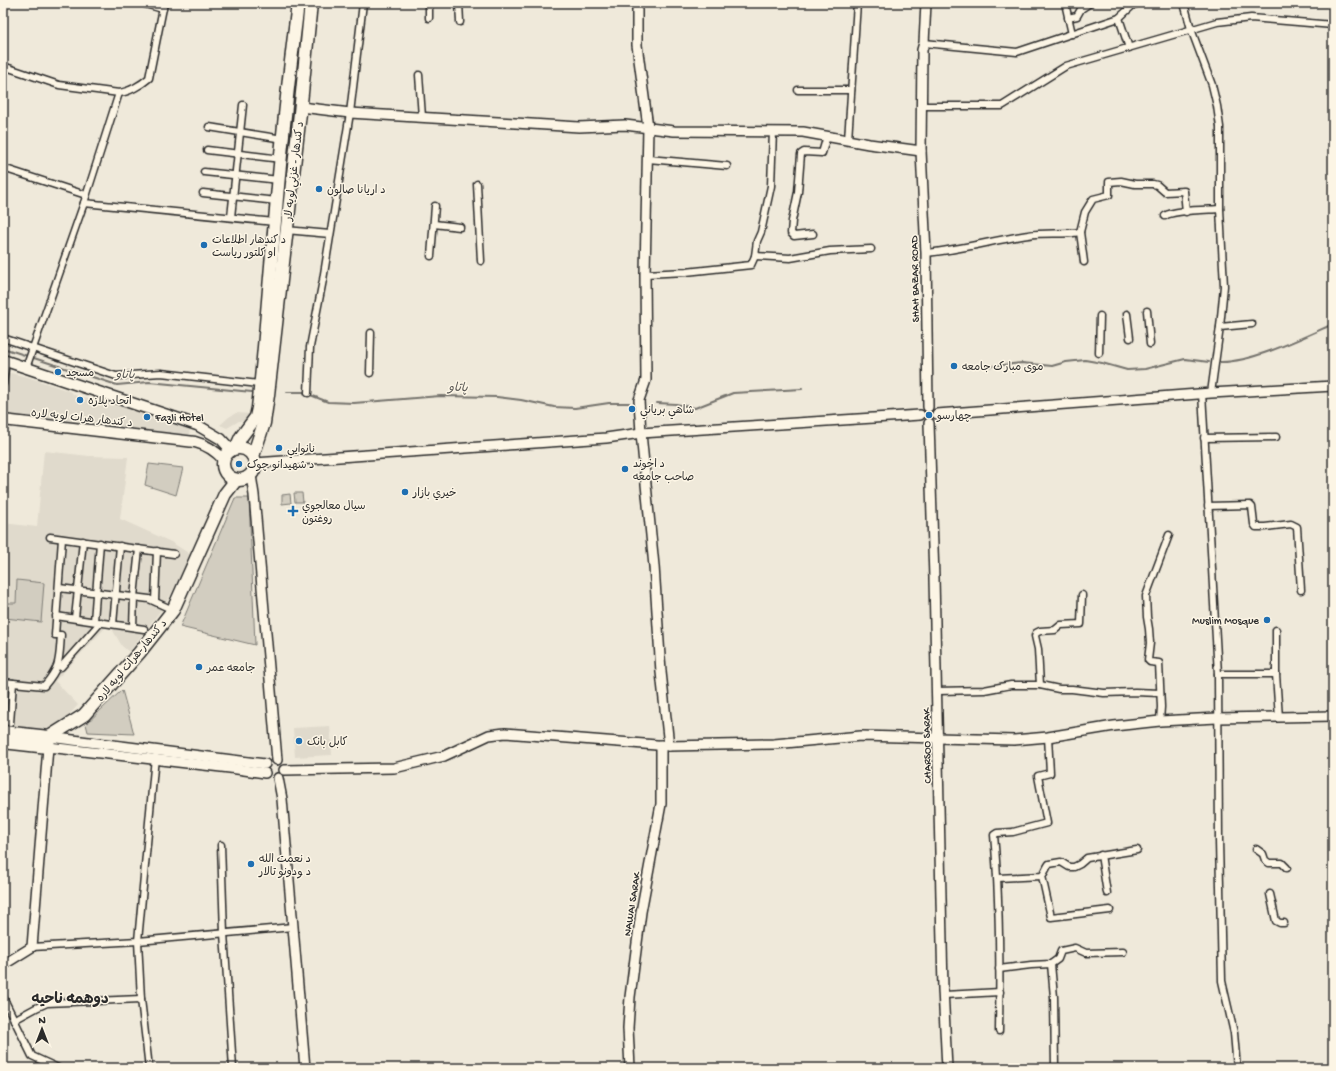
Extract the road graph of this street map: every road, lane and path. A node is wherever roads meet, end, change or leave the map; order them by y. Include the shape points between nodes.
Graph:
1 (141, 3) edge
2 (298, 3) edge
3 (311, 3) edge
4 (363, 3) edge
5 (429, 3) edge
6 (459, 3) edge
7 (637, 3) edge
8 (857, 3) edge
9 (926, 3) edge
10 (1065, 3) edge
11 (1090, 3) edge
12 (1140, 3) edge
13 (1184, 3) edge
14 (164, 6) edge
15 (429, 18) dead end
16 (1068, 18) junction
17 (1119, 18) junction
18 (460, 22) dead end
19 (1333, 25) edge
20 (1191, 29) junction
21 (1072, 34) junction
22 (924, 43) junction
23 (1129, 48) junction
24 (3, 66) edge
25 (419, 75) dead end
26 (798, 90) dead end
27 (851, 90) junction
28 (119, 93) junction
29 (243, 105) dead end
30 (922, 106) junction
31 (301, 107) junction
32 (350, 113) junction
33 (422, 118) junction
34 (208, 127) dead end
35 (648, 127) junction
36 (773, 131) junction
37 (239, 132) junction
38 (827, 136) junction
39 (283, 138) junction
40 (848, 140) junction
41 (207, 150) dead end
42 (921, 151) junction
43 (237, 154) junction
44 (281, 159) junction
45 (648, 159) junction
46 (727, 166) dead end
47 (3, 168) edge
48 (204, 172) dead end
49 (235, 175) junction
50 (279, 180) junction
51 (477, 184) dead end
52 (203, 193) dead end
53 (86, 195) junction
54 (233, 196) junction
55 (277, 201) junction
56 (84, 203) junction
57 (435, 206) dead end
58 (1220, 209) junction
59 (1186, 212) junction
60 (1165, 216) dead end
61 (230, 217) junction
62 (275, 222) junction
63 (434, 224) junction
64 (460, 227) dead end
65 (286, 230) junction
66 (1080, 232) junction
67 (330, 234) junction
68 (813, 234) dead end
69 (871, 249) dead end
70 (926, 253) junction
71 (431, 256) dead end
72 (755, 256) junction
73 (481, 261) dead end
74 (1084, 262) dead end
75 (645, 274) junction
76 (1147, 311) dead end
77 (1127, 314) dead end
78 (1100, 316) dead end
79 (1252, 324) dead end
80 (1220, 327) junction
81 (370, 333) dead end
82 (3, 338) edge
83 (1130, 338) dead end
84 (1150, 344) dead end
85 (32, 350) junction
86 (1099, 353) dead end
87 (4, 361) edge
88 (27, 366) junction
89 (370, 373) dead end
90 (3, 384) edge
91 (259, 384) junction
92 (1333, 386) edge
93 (308, 393) dead end
94 (1206, 393) junction
95 (928, 407) junction
96 (937, 414) junction
97 (920, 415) junction
98 (3, 420) edge
99 (929, 423) junction
100 (641, 433) junction
101 (1276, 437) dead end
102 (1204, 438) junction
103 (230, 453) junction
104 (254, 459) junction
105 (251, 475) junction
106 (236, 480) junction
107 (1208, 506) junction
108 (1169, 535) dead end
109 (50, 537) dead end
110 (62, 539) junction
111 (82, 541) junction
112 (100, 543) junction
113 (120, 546) junction
114 (139, 548) junction
115 (157, 551) junction
116 (174, 554) dead end
117 (59, 588) junction
118 (78, 590) junction
119 (1301, 590) dead end
120 (96, 592) junction
121 (115, 595) junction
122 (1082, 595) dead end
123 (134, 597) junction
124 (155, 601) junction
125 (173, 610) junction
126 (56, 616) junction
127 (75, 618) junction
128 (97, 622) junction
129 (113, 624) junction
130 (133, 627) junction
131 (144, 629) dead end
132 (1276, 630) dead end
133 (61, 667) dead end
134 (1218, 674) junction
135 (1276, 674) junction
136 (3, 682) edge
137 (13, 683) junction
138 (1040, 685) junction
139 (1333, 685) edge
140 (937, 691) junction
141 (1160, 693) junction
142 (1333, 696) edge
143 (1333, 716) edge
144 (1217, 718) junction
145 (1279, 718) junction
146 (1160, 721) junction
147 (7, 728) edge
148 (1048, 737) junction
149 (938, 739) junction
150 (3, 742) edge
151 (48, 742) junction
152 (665, 745) junction
153 (156, 754) junction
154 (277, 760) junction
155 (265, 768) junction
156 (281, 774) junction
157 (221, 845) dead end
158 (1256, 848) dead end
159 (1138, 850) dead end
160 (1101, 855) junction
161 (1287, 868) dead end
162 (1042, 876) junction
163 (998, 878) junction
164 (1107, 893) dead end
165 (1270, 894) dead end
166 (1110, 910) dead end
167 (1284, 923) dead end
168 (293, 926) junction
169 (224, 934) junction
170 (138, 941) junction
171 (32, 947) junction
172 (1123, 952) dead end
173 (1051, 964) junction
174 (3, 965) edge
175 (999, 969) junction
176 (1000, 992) junction
177 (944, 995) junction
178 (3, 997) edge
179 (141, 999) junction
180 (14, 1020) junction
181 (999, 1032) dead end
182 (58, 1068) edge
183 (149, 1068) edge
184 (233, 1068) edge
185 (305, 1068) edge
186 (630, 1068) edge
187 (947, 1068) edge
188 (1055, 1068) edge
189 (1237, 1068) edge

1 - 14 street
2 - 39 highway, د کندهار - غزني لويه لار
3 - 31 highway, د کندهار - غزني لويه لار
4 - 32 street
5 - 15 street
6 - 18 street
7 - 35 street, NAWAI SARAK via 637,45
8 - 27 street
9 - 22 street, SHAH BAZAR ROAD
10 - 16 street
11 - 16 street via 1081,9 1077,16
12 - 17 street via 1133,5
13 - 20 street
14 - 28 street via 149,78
16 - 21 street
17 - 21 street
17 - 23 street
19 - 20 street via 1251,18 1217,22
20 - 23 street
20 - 58 street via 1217,106 1220,128
21 - 22 street via 1017,52
22 - 30 street, SHAH BAZAR ROAD
23 - 30 street via 1066,66 1002,106
24 - 28 street via 59,85
25 - 33 street
26 - 27 street
27 - 40 street
28 - 53 street
29 - 37 street
30 - 42 street, SHAH BAZAR ROAD
31 - 32 street
31 - 65 highway, د کندهار - غزني لويه لار
32 - 33 street
32 - 67 street
33 - 35 street via 579,127
34 - 37 street
35 - 36 street via 674,132
35 - 45 street, NAWAI SARAK
36 - 38 street
36 - 72 street via 771,186
37 - 39 street
37 - 43 street
38 - 40 street
38 - 68 street via 822,153 802,154 792,221 791,233 794,236
39 - 44 highway, د کندهار - غزني لويه لار
40 - 42 street
41 - 43 street
42 - 70 street, SHAH BAZAR ROAD
43 - 44 street
43 - 49 street
44 - 50 highway, د کندهار - غزني لويه لار
45 - 46 street
45 - 75 street, NAWAI SARAK
47 - 53 street
48 - 49 street
49 - 50 street
49 - 54 street
50 - 55 highway, د کندهار - غزني لويه لار
51 - 73 street
52 - 54 street
53 - 56 street
54 - 55 street
54 - 61 street
55 - 62 highway, د کندهار - غزني لويه لار
56 - 61 street
56 - 85 street
57 - 63 street
58 - 59 street
58 - 80 street via 1224,286
59 - 60 street
59 - 66 street via 1184,191 1165,192 1156,184 1109,182 1110,194 1093,200 1085,212
61 - 62 street
62 - 91 highway, د کندهار - غزني لويه لار
63 - 64 street
63 - 71 street
65 - 67 street
65 - 104 highway, د کندهار - غزني لويه لار via 264,423
66 - 70 street via 1030,235
66 - 74 street
67 - 93 street via 310,347
69 - 72 street via 830,251 790,258
70 - 95 street, SHAH BAZAR ROAD
72 - 75 street via 751,265
75 - 100 street, NAWAI SARAK via 646,380 639,400
76 - 84 street
77 - 83 street
78 - 86 street
79 - 80 street
80 - 94 street
81 - 89 street
82 - 85 street
85 - 88 street
85 - 91 street via 116,376 161,373
87 - 88 main road
87 - 90 street
88 - 103 main road via 197,425 221,439
91 - 103 highway, د کندهار - غزني لويه لار via 256,417
92 - 94 street
94 - 96 street
94 - 102 street
95 - 96 street via 933,408
95 - 97 street via 923,408
96 - 99 street
97 - 99 street via 923,421
97 - 100 street
98 - 103 main road, د کندهار هرات لویه لاره via 194,442 215,451
99 - 140 street, CHARSOO SARAK
100 - 104 street via 606,438
100 - 152 street, NAWAI SARAK via 654,566
101 - 102 street
102 - 107 street
103 - 104 highway via 246,449
103 - 106 highway via 223,466 225,472
104 - 105 highway via 255,467
105 - 106 highway
105 - 154 street
106 - 125 highway, د کندهار-هرات لويه لاره via 225,494
107 - 119 street via 1250,505 1256,527 1295,525
107 - 134 street
108 - 141 street via 1146,596 1150,643 1148,660 1159,663
109 - 110 street
110 - 111 street
110 - 117 street
111 - 112 street
111 - 118 street
112 - 113 street
112 - 120 street
113 - 114 street
113 - 121 street
114 - 115 street
114 - 123 street
115 - 116 street
115 - 124 street
117 - 118 street
117 - 126 street
118 - 120 street
118 - 127 street
120 - 121 street
120 - 128 street
121 - 123 street
121 - 129 street
122 - 138 street via 1080,624 1061,625 1055,630 1036,633
123 - 124 street
123 - 130 street
124 - 125 street
125 - 151 highway, د کندهار-هرات لويه لاره via 84,715
126 - 127 street
126 - 137 street via 55,635 61,635 56,670 44,686
127 - 128 street
128 - 129 street
128 - 133 street
129 - 130 street
130 - 131 street
132 - 135 street
134 - 135 street
134 - 144 street
135 - 145 street
136 - 137 street
137 - 147 street
138 - 140 street
138 - 141 street via 1104,693
139 - 142 street
140 - 149 street, CHARSOO SARAK
141 - 146 street
143 - 145 street
144 - 145 street
144 - 146 street
144 - 189 street via 1222,981 1234,1033
146 - 148 street
147 - 151 highway
148 - 149 street via 1014,740
148 - 163 street via 1050,773 1038,776 1047,823 1013,832 995,833
149 - 152 street via 861,736 774,744
149 - 177 street, CHARSOO SARAK
150 - 151 highway
151 - 153 street
151 - 171 street
152 - 156 street via 505,733 489,735 444,756 394,768
152 - 186 street, NAWAI SARAK via 661,804 641,912 630,998
153 - 155 street
153 - 170 street
154 - 155 street via 270,760
154 - 156 street via 282,764
155 - 156 street via 269,778
156 - 168 street
157 - 169 street
158 - 161 street via 1264,854 1265,860 1269,863 1282,863
159 - 160 street
160 - 162 street via 1087,858 1074,867 1068,867 1061,862 1049,864
160 - 164 street
162 - 163 street
162 - 166 street via 1051,917
163 - 175 street
165 - 167 street via 1276,921
168 - 169 street
168 - 185 street
169 - 170 street
169 - 184 street
170 - 171 street
170 - 179 street
171 - 174 street
172 - 173 street via 1086,953 1076,948 1061,951 1058,959
173 - 175 street
173 - 188 street
175 - 176 street
176 - 177 street
176 - 181 street
177 - 187 street, CHARSOO SARAK
178 - 180 street
179 - 180 street via 47,1003
179 - 183 street
180 - 182 street via 32,1056

